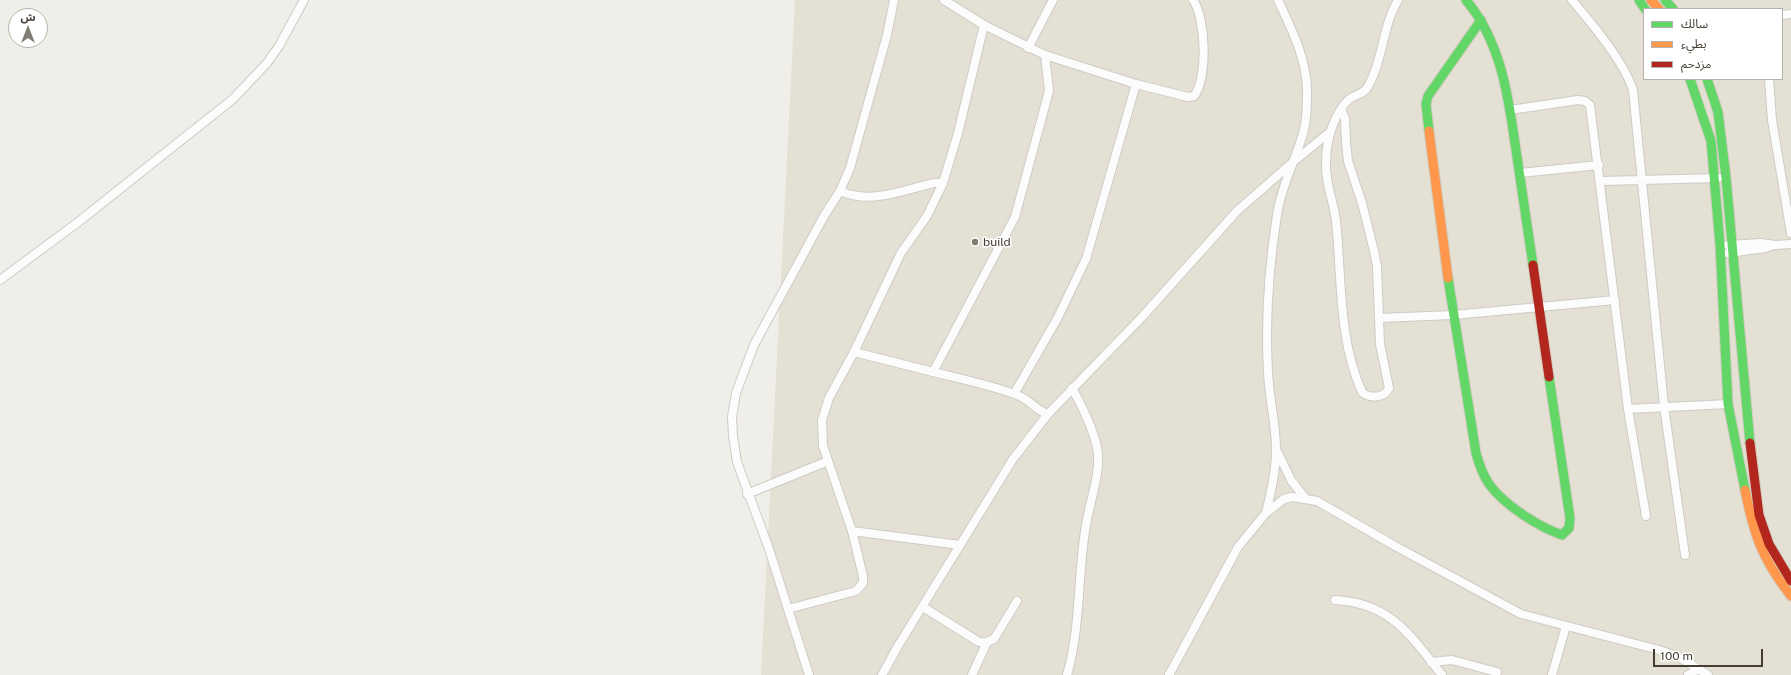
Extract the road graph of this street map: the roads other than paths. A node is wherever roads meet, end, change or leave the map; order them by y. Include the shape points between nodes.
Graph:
1 (304, 0) edge
2 (894, 0) edge
3 (944, 0) edge
4 (1054, 0) edge
5 (1193, 0) edge
6 (1278, 0) edge
7 (1398, 0) edge
8 (1466, 0) edge
9 (1572, 0) edge
10 (1650, 0) edge
11 (1665, 0) edge
12 (1658, 8) edge
13 (1672, 8) edge
14 (1481, 20) junction
15 (984, 25) junction
16 (1028, 48) junction
17 (1045, 55) junction
18 (1683, 80) edge
19 (1690, 80) edge
20 (1707, 80) edge
21 (1769, 80) edge
22 (1136, 84) junction
23 (1341, 109) junction
24 (1510, 110) junction
25 (1330, 132) junction
26 (1711, 142) junction
27 (1292, 162) junction
28 (1599, 165) junction
29 (1520, 174) junction
30 (1726, 177) junction
31 (1714, 178) junction
32 (1641, 180) junction
33 (1601, 181) junction
34 (943, 183) junction
35 (840, 191) junction
36 (1791, 233) edge
37 (1791, 244) edge
38 (1733, 248) junction
39 (1720, 250) junction
40 (0, 280) edge
41 (1615, 300) junction
42 (1539, 307) junction
43 (1453, 315) junction
44 (1379, 318) junction
45 (854, 352) junction
46 (933, 372) junction
47 (1072, 388) junction
48 (1014, 394) junction
49 (1728, 404) junction
50 (1664, 406) junction
51 (1628, 409) junction
52 (1048, 414) junction
53 (1276, 448) junction
54 (828, 461) junction
55 (748, 494) junction
56 (1305, 498) junction
57 (1266, 512) junction
58 (1646, 516) dead end
59 (852, 530) junction
60 (960, 545) junction
61 (1685, 555) dead end
62 (1791, 580) edge
63 (1791, 596) edge
64 (1335, 600) dead end
65 (1017, 601) dead end
66 (922, 607) junction
67 (788, 609) junction
68 (1566, 626) junction
69 (987, 642) junction
70 (1431, 662) junction
71 (1699, 669) junction
72 (1497, 672) dead end
73 (810, 675) edge
74 (882, 675) edge
75 (972, 675) edge
76 (1067, 675) edge
77 (1169, 675) edge
78 (1442, 675) edge
79 (1552, 675) edge
80 (1688, 675) edge
81 (1708, 675) edge

1 - 40 street via 267,63 233,99 77,223
2 - 35 street via 858,141
3 - 15 street
4 - 16 street
5 - 22 street via 1201,20 1203,34 1202,77 1197,92 1194,96 1188,97
6 - 27 street via 1296,40 1307,87 1302,135
7 - 23 street via 1387,22 1375,69 1367,88 1348,99
8 - 14 street
9 - 32 street via 1630,82 1634,95
10 - 12 street
11 - 13 street
14 - 24 street via 1498,57
14 - 43 street via 1428,96 1426,104
15 - 16 street
15 - 34 street
16 - 17 street
17 - 22 street
17 - 46 street via 1049,91 1016,217
18 - 26 street
19 - 26 street
20 - 30 street via 1718,112
21 - 36 street via 1772,120
22 - 48 street via 1086,259 1057,319
23 - 25 street
23 - 44 street via 1345,118 1348,161 1374,252
24 - 28 street via 1585,101 1592,111
24 - 29 street
25 - 27 street
25 - 44 street via 1326,171 1335,218 1346,334 1360,388 1364,394 1370,396 1385,394 1389,388 1380,344
26 - 31 street
27 - 47 street via 1237,211 1146,312
27 - 53 street via 1277,213 1269,284 1268,371
28 - 29 street
28 - 33 street
29 - 42 street
30 - 31 street
30 - 38 street
31 - 32 street
31 - 39 street
32 - 33 street
32 - 50 street
33 - 41 street
34 - 35 street via 875,197 853,196
34 - 45 street via 927,216 901,253
35 - 55 street via 754,345 736,393 732,436 737,462
37 - 38 street via 1761,243
38 - 39 street
38 - 62 street via 1745,400 1759,515 1769,544
39 - 49 street
41 - 42 street
41 - 51 street
42 - 43 street
42 - 43 street via 1570,521 1568,532 1562,535 1503,499 1494,491 1483,474 1476,453
43 - 44 street
45 - 46 street
45 - 54 street via 829,398 822,420 821,436
46 - 48 street
47 - 52 street
47 - 76 street via 1097,448 1098,461 1085,530 1074,641
48 - 52 street
49 - 50 street
49 - 63 street via 1742,479 1759,545 1774,573
50 - 51 street
50 - 61 street
51 - 58 street
52 - 60 street via 1013,458
53 - 56 street via 1288,475
53 - 57 street via 1273,481
54 - 55 street
54 - 59 street
55 - 67 street
56 - 57 street via 1284,499
56 - 68 street via 1318,501 1507,607 1539,620
57 - 77 street via 1238,548
59 - 60 street
59 - 67 street via 863,576 863,583 859,589 846,595
60 - 66 street
64 - 70 street via 1355,602 1385,613 1395,620
65 - 69 street via 994,639
66 - 69 street via 979,642
66 - 74 street
67 - 73 street
68 - 71 street via 1659,650 1679,657
68 - 79 street
69 - 75 street
70 - 72 street via 1452,660
70 - 78 street
71 - 80 street
71 - 81 street

